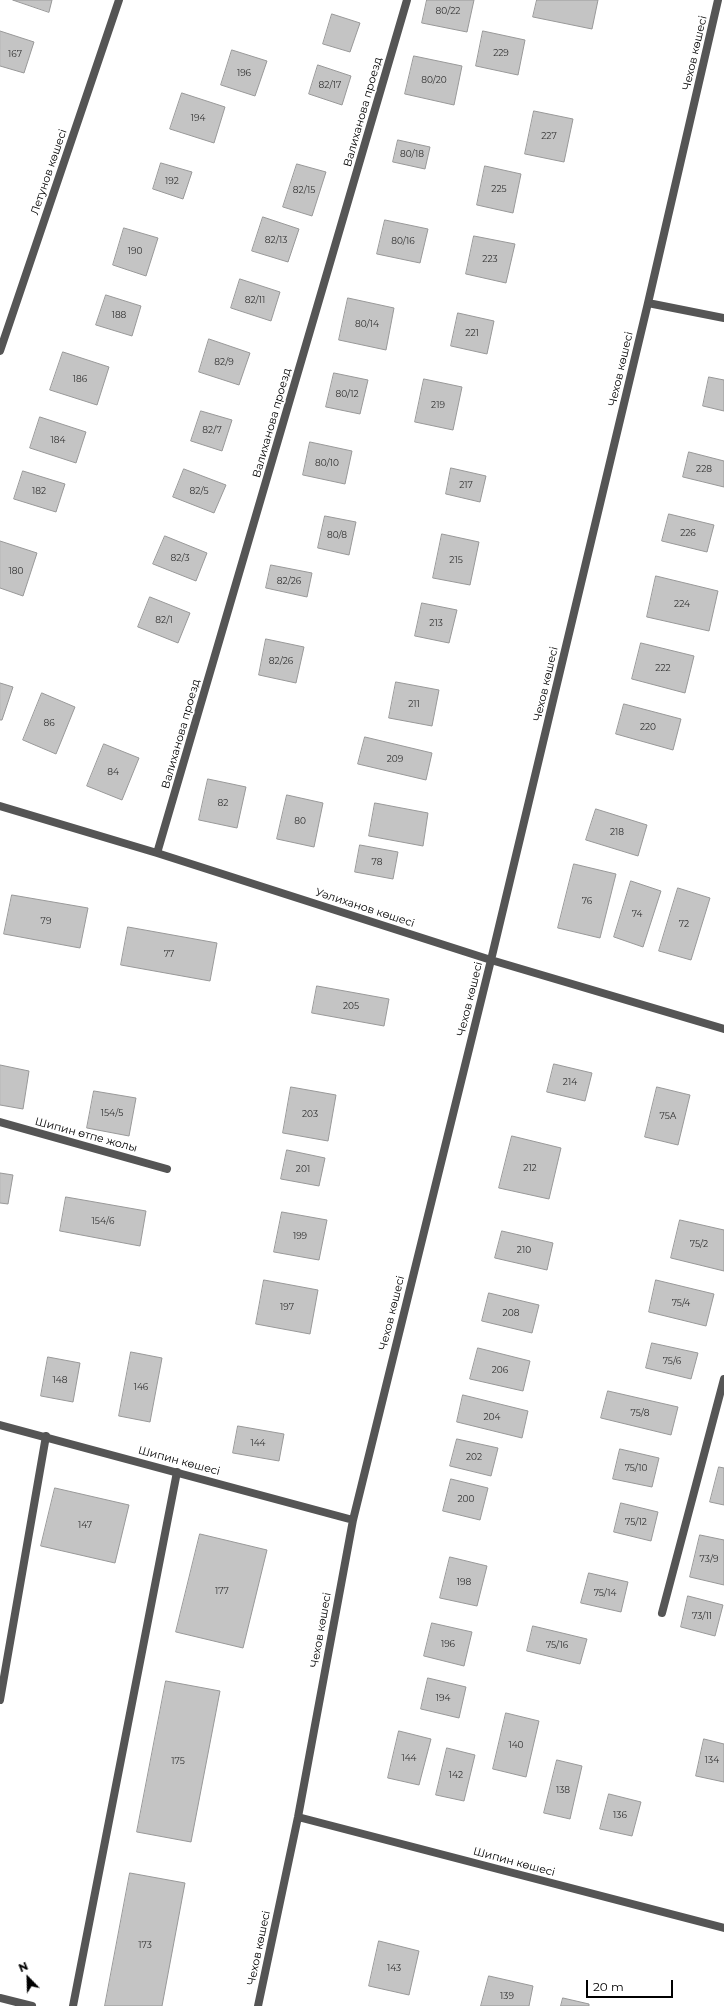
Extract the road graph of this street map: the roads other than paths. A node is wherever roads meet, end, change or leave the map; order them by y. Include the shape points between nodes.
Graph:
1 (118, 0) edge
2 (407, 0) edge
3 (718, 0) edge
4 (648, 303) junction
5 (724, 318) edge
6 (0, 351) edge
7 (0, 806) edge
8 (157, 853) junction
9 (491, 960) junction
10 (724, 1029) edge
11 (0, 1122) edge
12 (167, 1169) dead end
13 (724, 1379) edge
14 (0, 1425) edge
15 (46, 1436) junction
16 (177, 1472) junction
17 (353, 1520) junction
18 (662, 1613) dead end
19 (0, 1700) edge
20 (298, 1817) junction
21 (724, 1928) edge
22 (0, 1998) edge
23 (32, 2006) edge
24 (73, 2006) edge
25 (258, 2006) edge

1 - 6 street, Летунов көшесі
2 - 8 street, Валиханова проезд
3 - 4 street, Чехов көшесі
4 - 5 street
4 - 9 street, Чехов көшесі
7 - 8 street, Уәлиханов көшесі
8 - 9 street, Уәлиханов көшесі
9 - 10 street, Уәлиханов көшесі
9 - 17 street, Чехов көшесі
11 - 12 street, Шипин өтпе жолы
13 - 18 street
14 - 15 street, Шипин көшесі
15 - 16 street, Шипин көшесі
15 - 19 street
16 - 17 street, Шипин көшесі
16 - 24 street
17 - 20 street, Чехов көшесі
20 - 21 street, Шипин көшесі
20 - 25 street, Чехов көшесі
22 - 23 street

